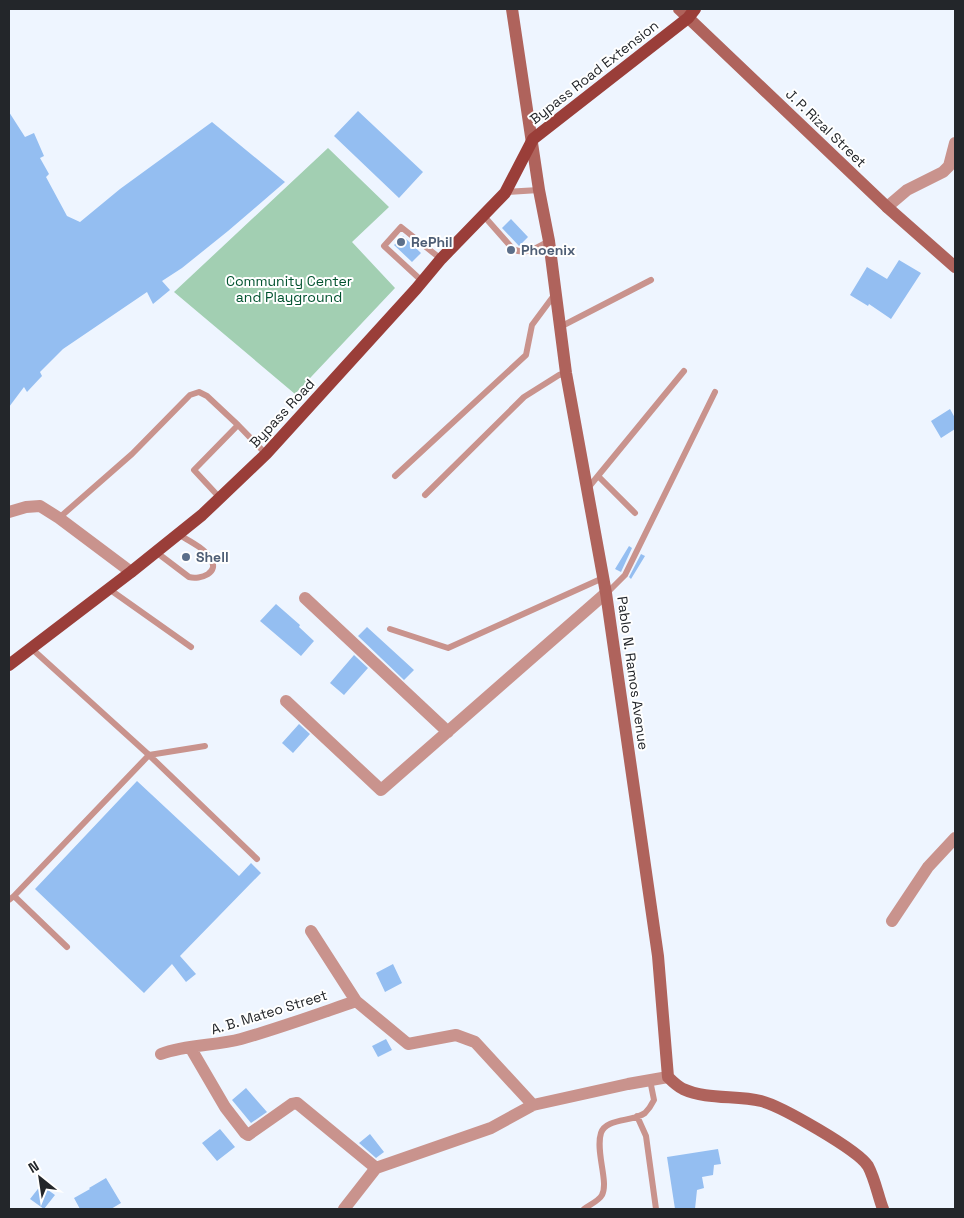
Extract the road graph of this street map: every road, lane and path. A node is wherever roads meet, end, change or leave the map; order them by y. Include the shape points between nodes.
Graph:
1 (512, 9) edge
2 (687, 12) edge
3 (533, 139) junction
4 (955, 144) edge
5 (539, 190) junction
6 (505, 193) junction
7 (887, 207) junction
8 (483, 215) junction
9 (549, 241) junction
10 (441, 259) junction
11 (955, 267) edge
12 (651, 280) dead end
13 (422, 282) junction
14 (556, 293) junction
15 (560, 327) junction
16 (684, 370) dead end
17 (566, 373) junction
18 (716, 392) dead end
19 (238, 425) junction
20 (266, 454) junction
21 (395, 476) dead end
22 (598, 476) junction
23 (587, 489) junction
24 (425, 495) dead end
25 (220, 498) junction
26 (9, 512) edge
27 (635, 513) dead end
28 (58, 518) junction
29 (178, 534) junction
30 (156, 552) junction
31 (131, 572) junction
32 (603, 578) junction
33 (109, 589) junction
34 (606, 594) junction
35 (305, 598) dead end
36 (390, 628) dead end
37 (191, 647) dead end
38 (31, 648) junction
39 (9, 665) edge
40 (286, 701) dead end
41 (448, 732) junction
42 (205, 746) dead end
43 (149, 755) junction
44 (955, 838) edge
45 (257, 859) dead end
46 (12, 898) edge
47 (892, 921) dead end
48 (311, 931) dead end
49 (67, 948) dead end
50 (356, 1001) junction
51 (190, 1047) junction
52 (161, 1054) dead end
53 (668, 1077) junction
54 (650, 1080) junction
55 (533, 1105) junction
56 (637, 1116) junction
57 (376, 1168) junction
58 (344, 1209) edge
59 (584, 1209) edge
60 (656, 1209) edge
61 (883, 1209) edge

1 - 3 street, Pablo N. Ramos Avenue
2 - 3 main road, Bypass Road Extension
2 - 7 street, J. P. Rizal Street
3 - 5 street, Pablo N. Ramos Avenue
3 - 6 main road, Bypass Road
4 - 7 street via 949,166 943,172 907,190
5 - 6 lane
5 - 9 street, Pablo N. Ramos Avenue
6 - 8 main road, Bypass Road
7 - 11 street, J. P. Rizal Street
8 - 9 lane via 520,253
8 - 10 main road, Bypass Road
9 - 14 street, Pablo N. Ramos Avenue
10 - 13 main road, Bypass Road
10 - 13 lane via 402,227 384,246
12 - 15 lane
13 - 20 main road, Bypass Road
14 - 15 street, Pablo N. Ramos Avenue
14 - 21 lane via 532,325 526,355
15 - 17 street, Pablo N. Ramos Avenue
16 - 22 lane
17 - 23 street, Pablo N. Ramos Avenue
17 - 24 lane via 524,397
18 - 34 lane via 625,575
19 - 20 lane
19 - 25 lane via 194,470
19 - 28 lane via 207,396 199,392 190,395 132,454
20 - 25 main road, Bypass Road
22 - 23 lane
22 - 27 lane
23 - 32 street, Pablo N. Ramos Avenue
25 - 29 main road, Bypass Road
26 - 28 street via 40,506
28 - 31 street
29 - 30 main road, Bypass Road
29 - 30 lane via 210,557 212,571 205,577 188,577
30 - 31 main road, Bypass Road
31 - 33 main road, Bypass Road
32 - 34 street, Pablo N. Ramos Avenue
32 - 36 lane via 448,648
33 - 37 lane
33 - 38 main road, Bypass Road
34 - 41 street
34 - 53 street, Pablo N. Ramos Avenue via 658,956
35 - 41 street
38 - 39 main road, Bypass Road
38 - 43 lane
40 - 41 street via 381,790
42 - 43 lane
43 - 45 lane
43 - 46 lane
44 - 47 street via 928,867
46 - 49 lane
48 - 50 street
50 - 51 street, A. B. Mateo Street via 240,1039
50 - 55 street via 408,1044 456,1035 475,1042
51 - 52 street, A. B. Mateo Street
51 - 57 street via 244,1133 248,1135 297,1103
53 - 54 street
53 - 61 street via 682,1088 704,1095 761,1101 777,1107 840,1142 867,1166
54 - 55 street
54 - 56 lane via 654,1100 645,1113
55 - 57 street via 491,1128
56 - 59 lane via 605,1126 601,1132 602,1194
56 - 60 lane via 646,1136
57 - 58 street

